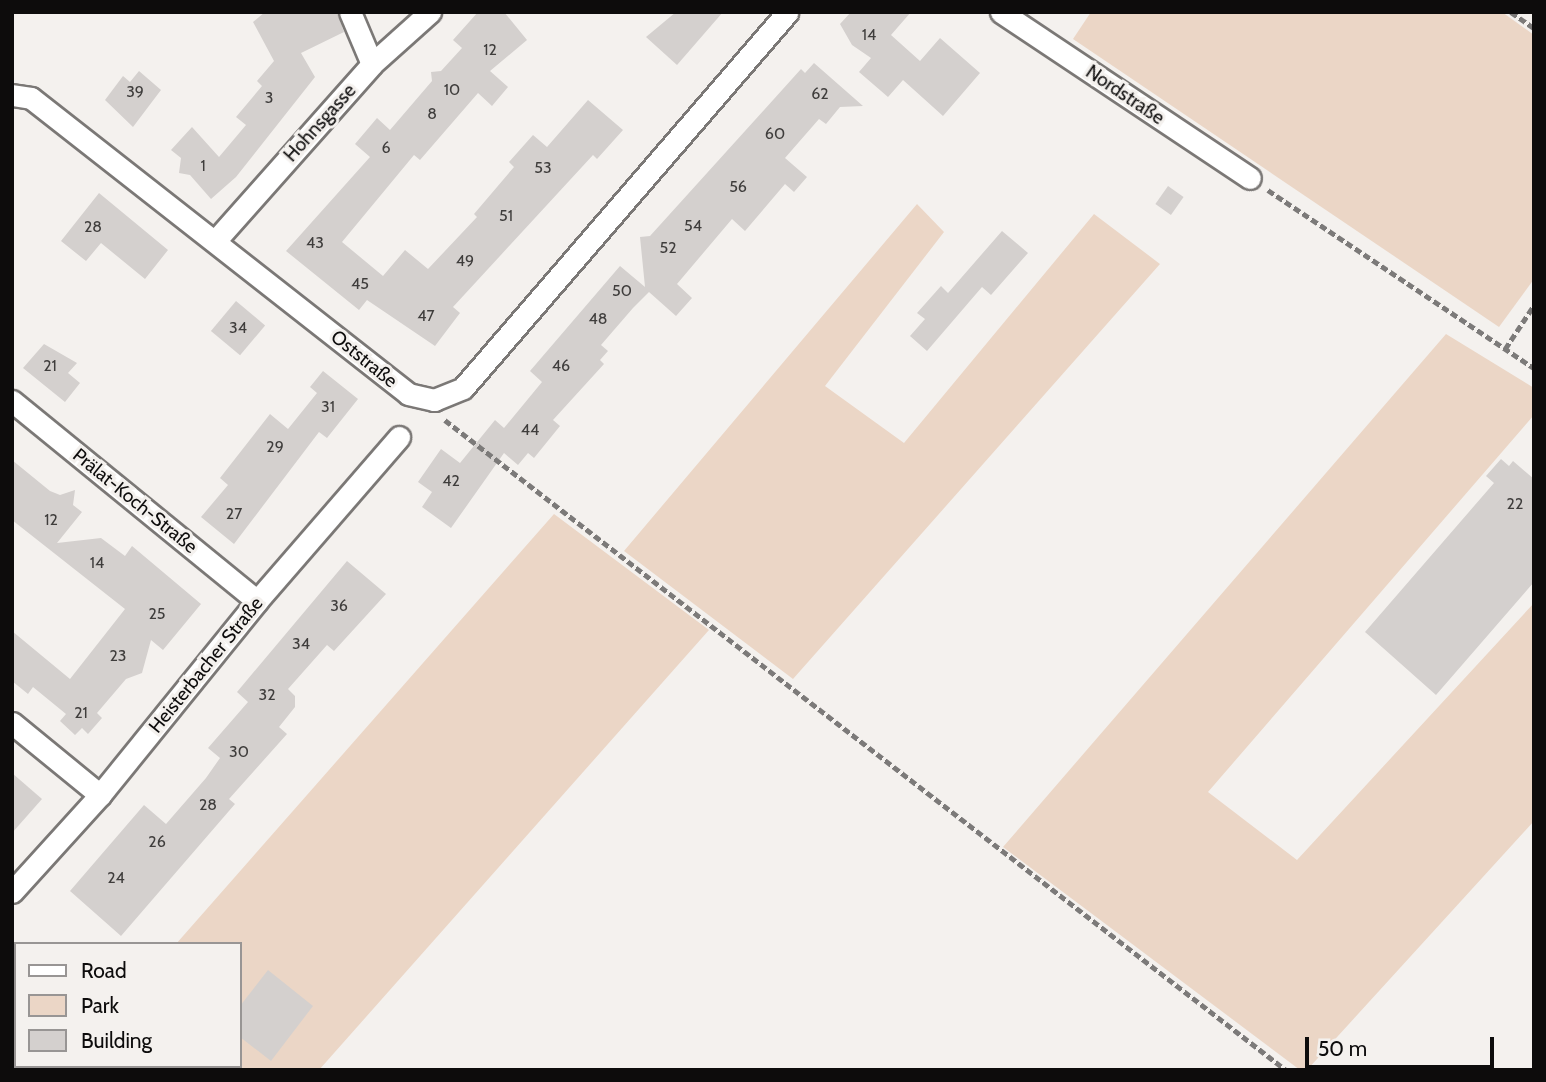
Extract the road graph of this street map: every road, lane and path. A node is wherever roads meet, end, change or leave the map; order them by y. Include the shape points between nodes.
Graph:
1 (350, 12) edge
2 (430, 12) edge
3 (787, 12) edge
4 (1001, 12) edge
5 (1511, 12) edge
6 (1534, 28) edge
7 (372, 64) junction
8 (12, 96) edge
9 (1250, 178) joint
10 (216, 240) junction
11 (1534, 305) edge
12 (1504, 349) junction
13 (1534, 368) edge
14 (434, 400) junction
15 (12, 401) edge
16 (399, 437) dead end
17 (257, 601) junction
18 (12, 723) edge
19 (100, 795) junction
20 (12, 891) edge
21 (1286, 1070) edge

1 - 7 street
2 - 7 street, Hohnsgasse
3 - 14 street via 463,388
4 - 9 street, Nordstraße
5 - 6 path
7 - 10 street, Hohnsgasse
8 - 10 street, Oststraße via 31,98
9 - 12 path
10 - 14 street, Oststraße via 408,394
11 - 12 path
12 - 13 path
14 - 21 path via 445,420
15 - 17 street, Prälat-Koch-Straße
16 - 17 street, Heisterbacher Straße
17 - 19 street, Heisterbacher Straße
18 - 19 street
19 - 20 street, Heisterbacher Straße

